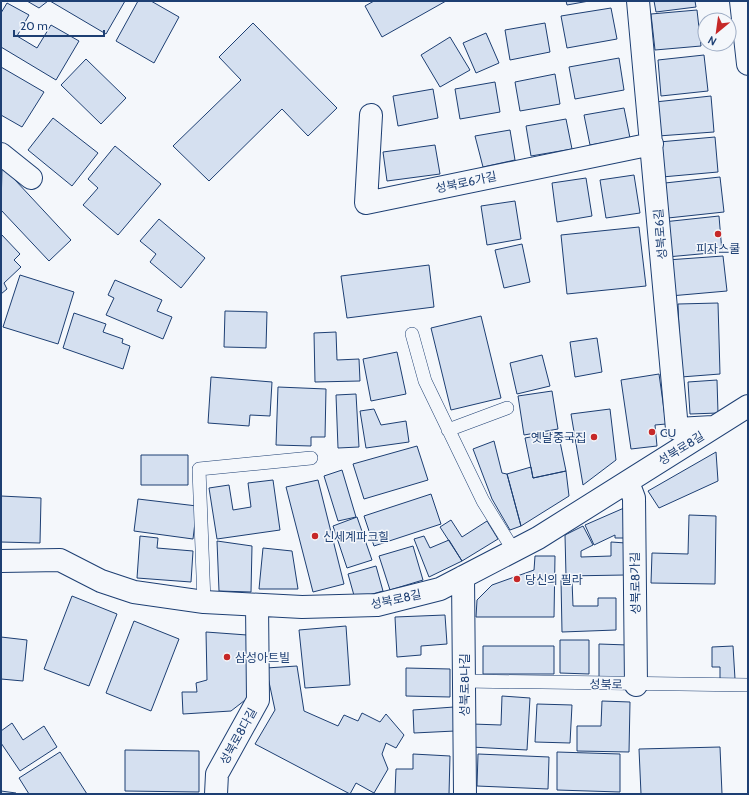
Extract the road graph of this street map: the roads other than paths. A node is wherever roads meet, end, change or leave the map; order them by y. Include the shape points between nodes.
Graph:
1 (638, 1) edge
2 (741, 1) edge
3 (748, 64) edge
4 (371, 115) dead end
5 (652, 144) junction
6 (1, 154) edge
7 (30, 178) dead end
8 (412, 334) dead end
9 (748, 406) edge
10 (507, 408) dead end
11 (714, 427) junction
12 (448, 430) junction
13 (312, 458) dead end
14 (628, 482) junction
15 (514, 551) junction
16 (1, 561) edge
17 (463, 577) junction
18 (204, 602) junction
19 (257, 605) junction
20 (464, 681) junction
21 (636, 685) junction
22 (748, 685) edge
23 (216, 794) edge
24 (465, 794) edge

1 - 5 street, 성북로6길
2 - 3 street
4 - 5 street, 성북로6가길 via 366,203
5 - 11 street, 성북로6길 via 676,429
6 - 7 street
8 - 12 lane via 425,381
9 - 11 street, 성북로8길
10 - 12 lane
11 - 14 street, 성북로8길
12 - 15 lane via 483,501
13 - 18 lane via 199,469
14 - 15 street, 성북로8길
14 - 21 street, 성북로8가길 via 634,498
15 - 17 street, 성북로8길
16 - 18 street, 성북로8길 via 60,560 101,581 134,592
17 - 19 street, 성북로8길 via 440,589 377,605
17 - 20 street, 성북로8나길
18 - 19 street, 성북로8길
19 - 23 street, 성북로8다길 via 258,700 217,774
20 - 21 lane, 성북로
20 - 24 street, 성북로8나길
21 - 22 lane, 성북로

